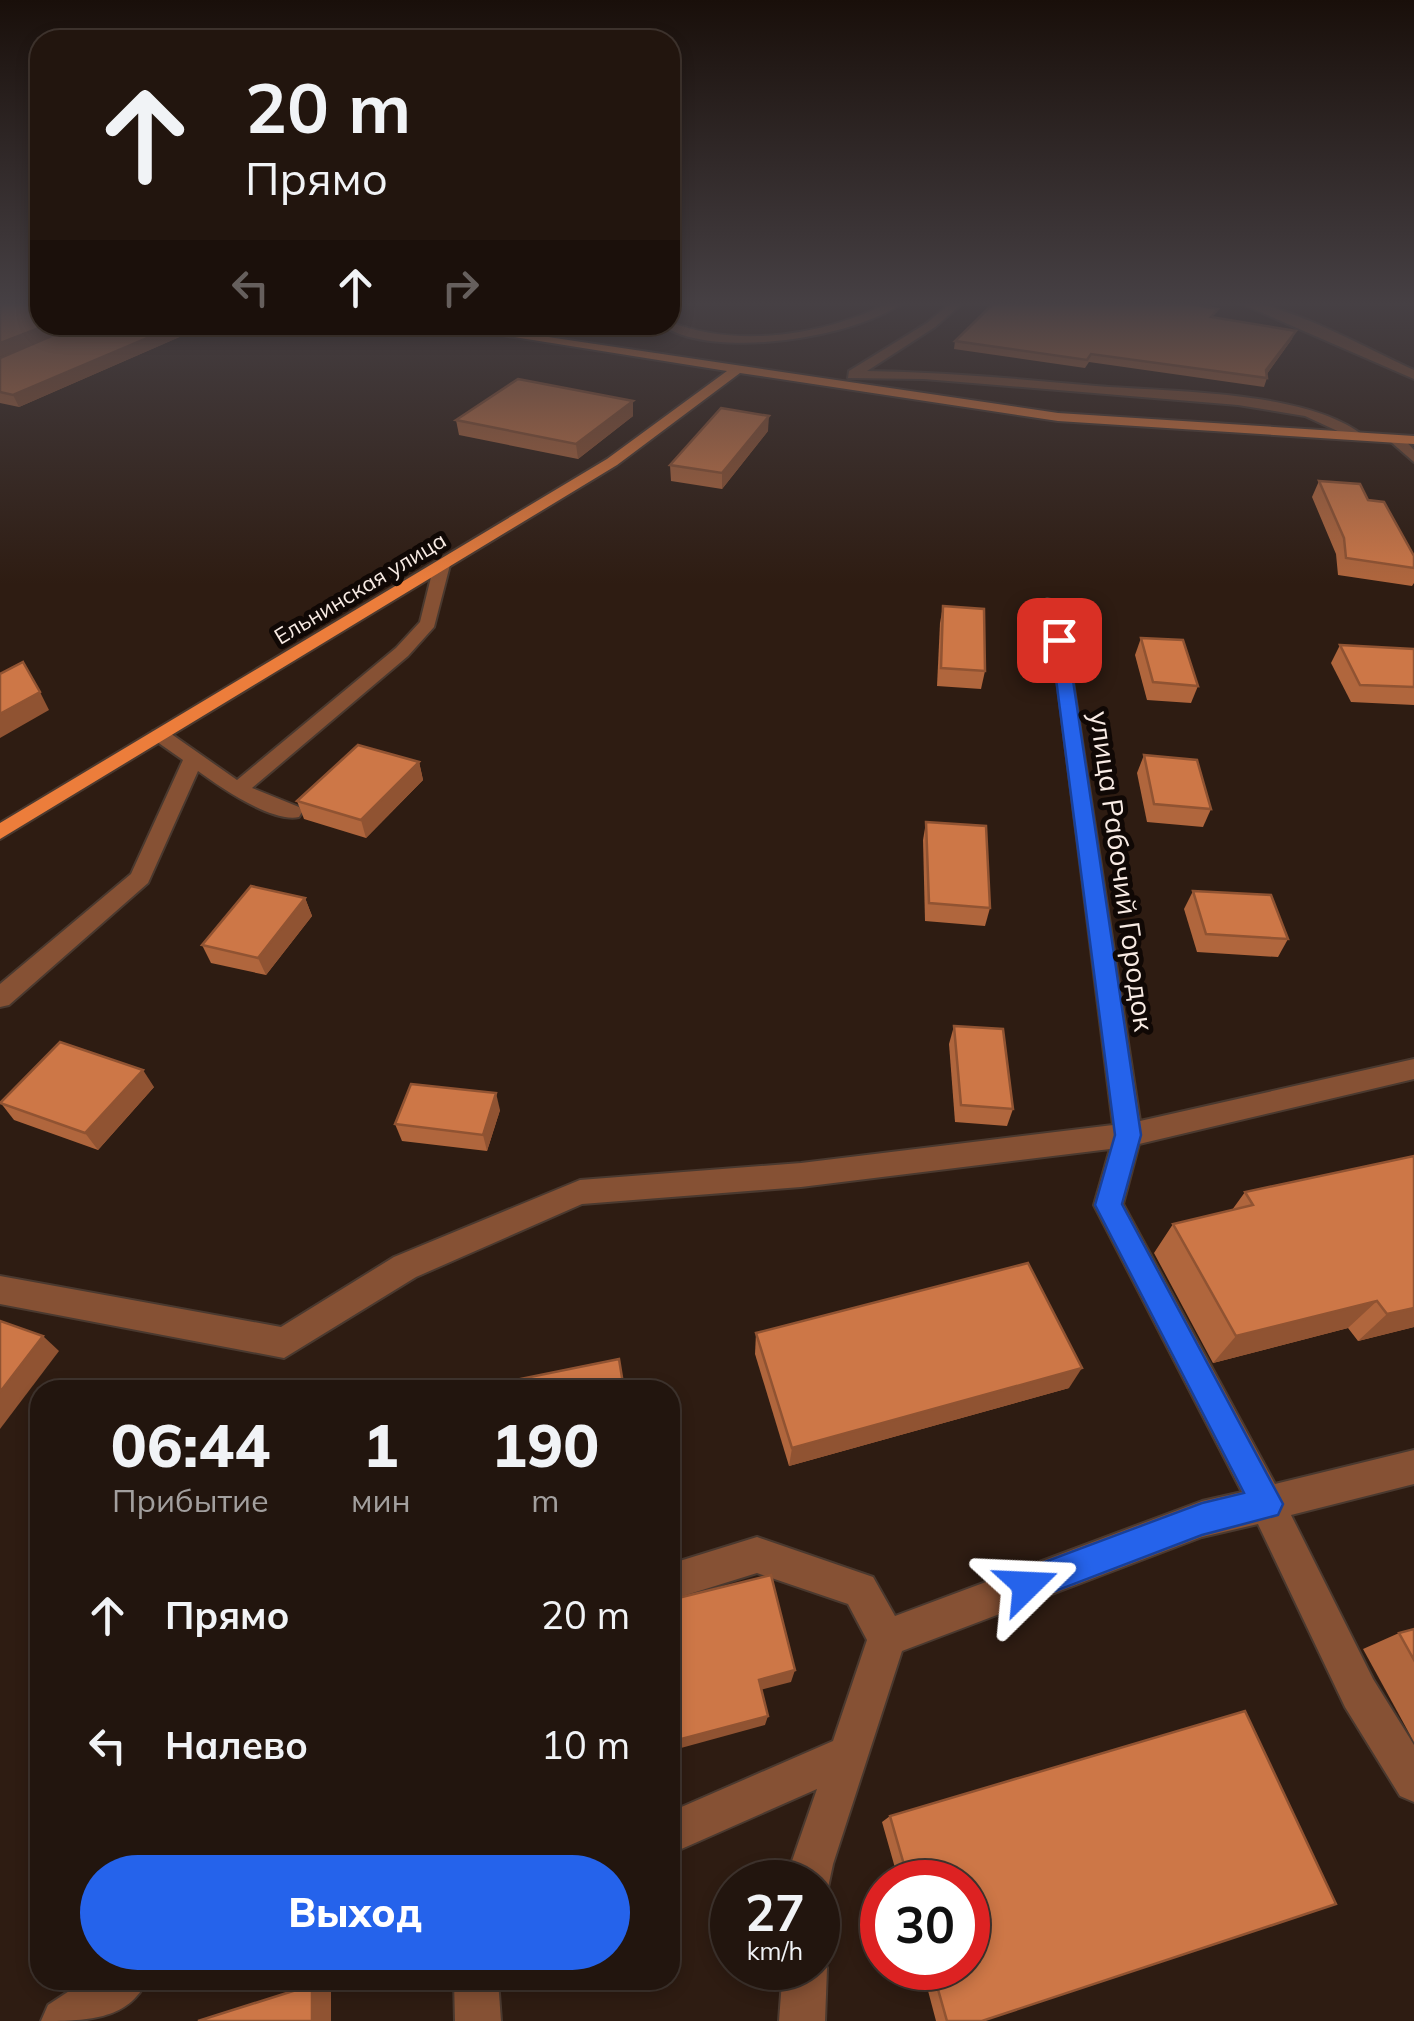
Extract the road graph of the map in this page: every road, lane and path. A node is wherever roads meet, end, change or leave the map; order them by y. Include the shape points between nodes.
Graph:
1 (701, 395) edge
2 (907, 395) edge
3 (1169, 395) edge
4 (1357, 436) junction
5 (1396, 439) junction
6 (1414, 440) edge
7 (1414, 458) edge
8 (442, 565) junction
9 (1053, 603) dead end
10 (160, 735) junction
11 (192, 758) junction
12 (238, 790) junction
13 (292, 812) dead end
14 (0, 832) edge
15 (0, 998) edge
16 (1414, 1069) edge
17 (1128, 1135) junction
18 (0, 1290) edge
19 (1414, 1467) edge
20 (1267, 1504) junction
21 (680, 1579) edge
22 (887, 1638) junction
23 (848, 1754) junction
24 (1414, 1782) edge
25 (680, 1830) edge
26 (813, 1860) edge
27 (110, 1990) edge
28 (476, 1990) edge
29 (804, 1990) edge
30 (64, 2021) edge
31 (478, 2021) edge
32 (802, 2021) edge

1 - 8 main road, Ельнинская улица via 612,462
2 - 4 main road via 1058,417
3 - 4 street via 1308,414
4 - 5 main road
5 - 6 main road
5 - 7 street
8 - 10 main road, Ельнинская улица
8 - 12 street via 428,623 402,652
9 - 17 street, улица Рабочий Городок
10 - 11 street
10 - 14 main road, Ельнинская улица
11 - 12 street
11 - 15 street via 140,878
12 - 13 street
16 - 17 street
17 - 18 street via 801,1175 580,1192 404,1267 284,1343
17 - 20 street via 1108,1205
19 - 20 street
20 - 22 street via 1202,1519
20 - 24 street via 1359,1692
21 - 22 street via 757,1555 860,1590
22 - 23 street
23 - 25 street
23 - 26 street
27 - 30 street
28 - 31 street
29 - 32 street

